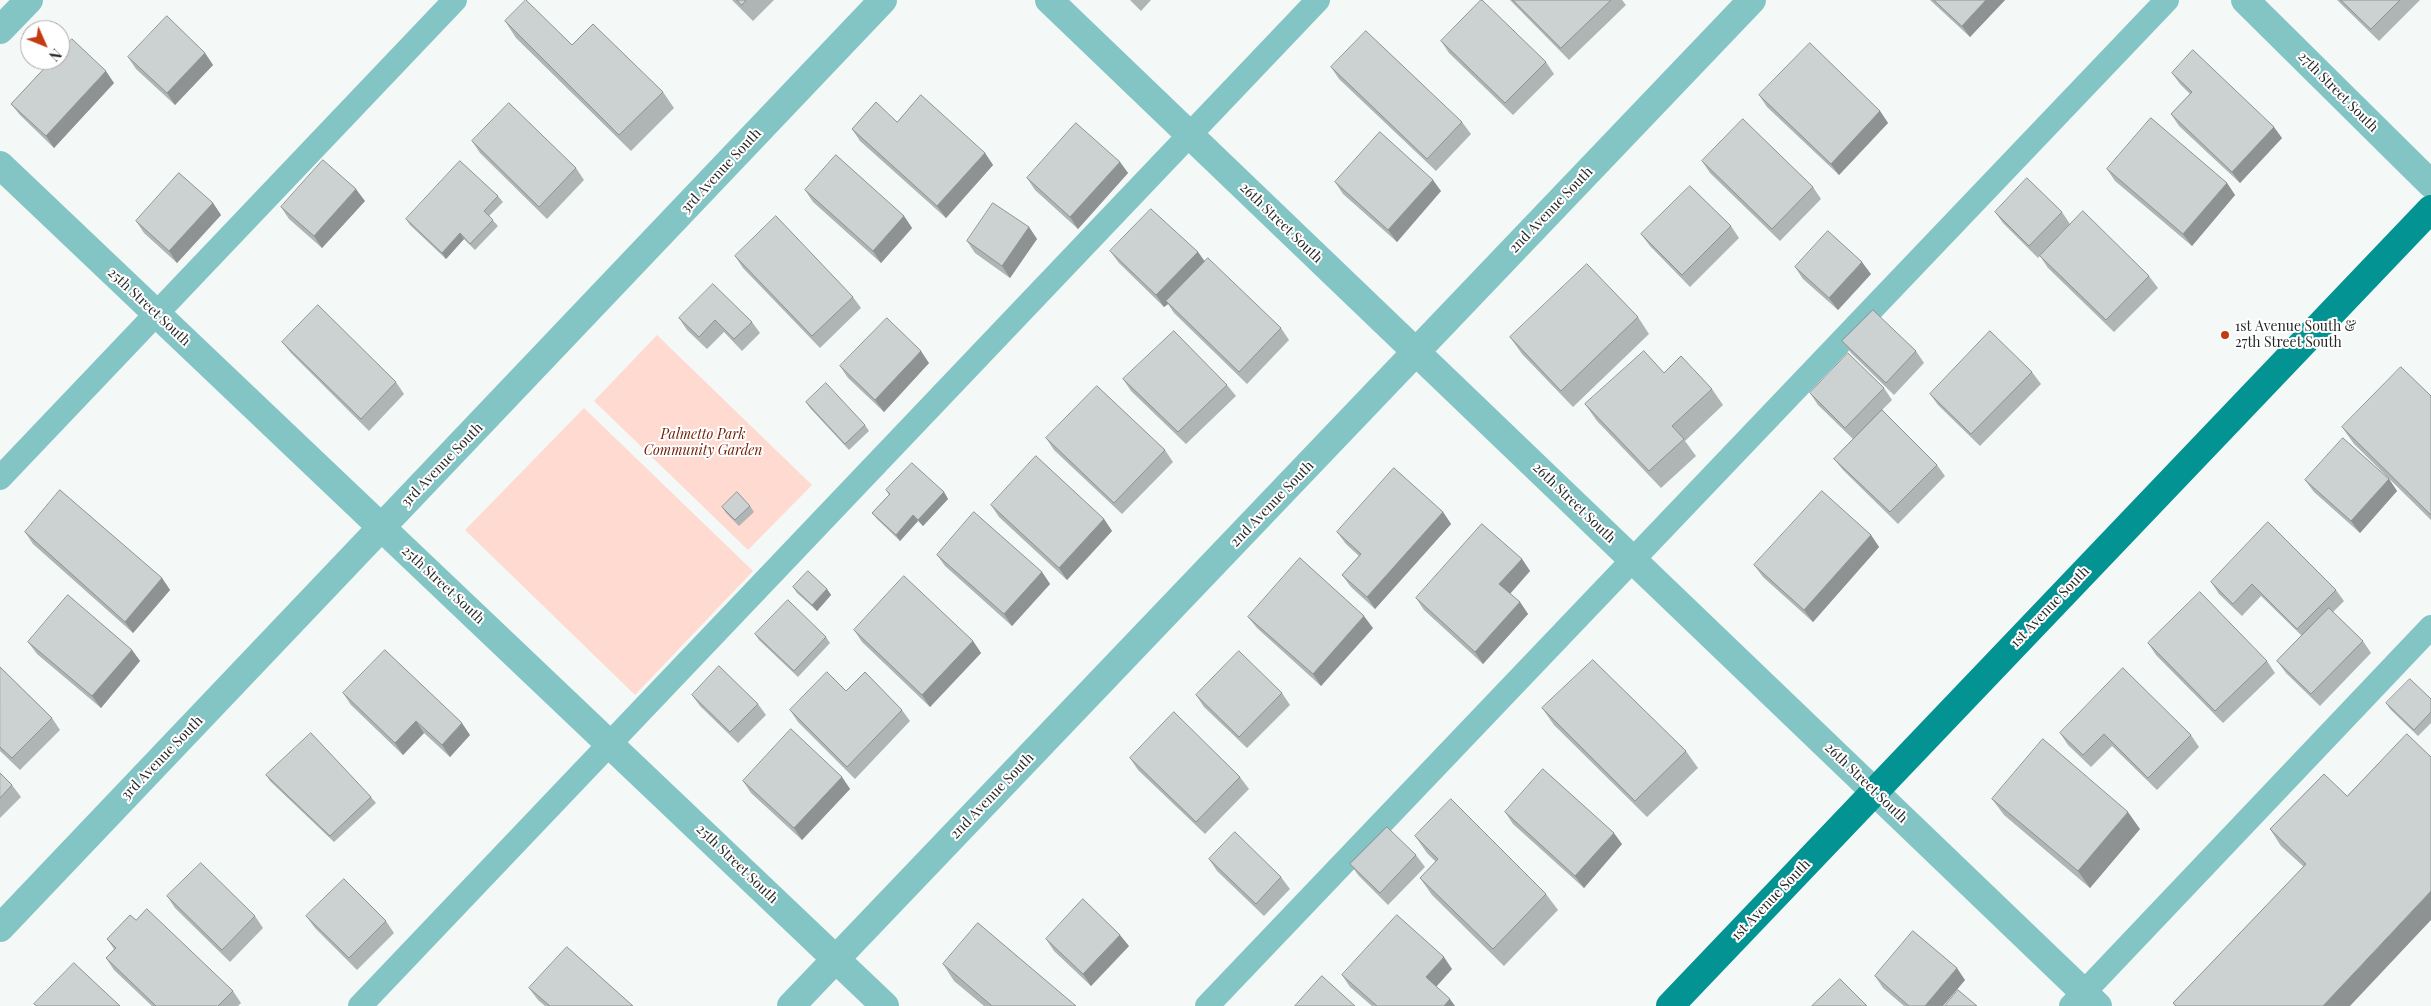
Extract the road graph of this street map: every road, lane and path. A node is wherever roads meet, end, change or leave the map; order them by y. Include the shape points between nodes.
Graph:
1 (29, 0) edge
2 (455, 0) edge
3 (882, 0) edge
4 (1049, 0) edge
5 (1318, 0) edge
6 (1752, 0) edge
7 (2167, 0) edge
8 (2245, 0) edge
9 (0, 30) edge
10 (1190, 136) junction
11 (0, 165) edge
12 (2431, 184) edge
13 (2431, 209) edge
14 (157, 314) junction
15 (1416, 352) junction
16 (0, 478) edge
17 (382, 527) junction
18 (1633, 560) junction
19 (2431, 627) edge
20 (609, 742) junction
21 (1875, 791) junction
22 (0, 928) edge
23 (837, 959) junction
24 (2084, 1001) edge
25 (360, 1006) edge
26 (791, 1006) edge
27 (885, 1006) edge
28 (1207, 1006) edge
29 (1670, 1006) edge

1 - 9 street
2 - 14 lane
3 - 17 street, 3rd Avenue South
4 - 10 street, 26th Street South
5 - 10 lane
6 - 15 street, 2nd Avenue South
7 - 18 lane
8 - 12 street, 27th Street South
10 - 15 street, 26th Street South
10 - 20 lane
11 - 14 street, 25th Street South
13 - 21 main road, 1st Avenue South
14 - 16 lane
14 - 17 street, 25th Street South
15 - 18 street, 26th Street South
15 - 23 street, 2nd Avenue South
17 - 20 street, 25th Street South
17 - 22 street, 3rd Avenue South
18 - 21 street, 26th Street South
18 - 28 lane
19 - 24 lane
20 - 23 street, 25th Street South
20 - 25 lane
21 - 24 street, 26th Street South
21 - 29 main road, 1st Avenue South
23 - 26 street, 2nd Avenue South
23 - 27 street, 25th Street South

